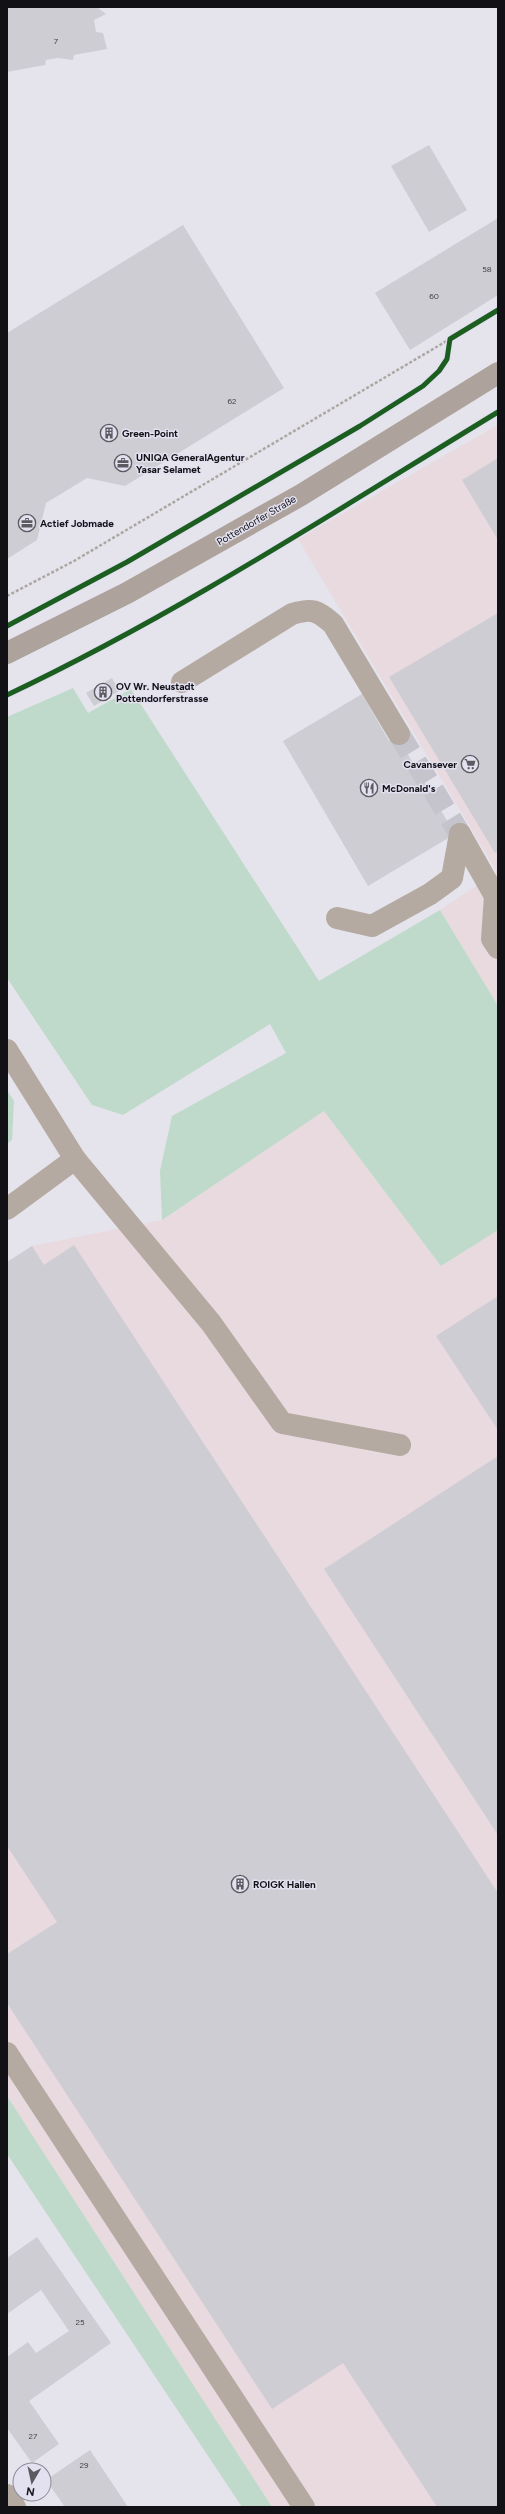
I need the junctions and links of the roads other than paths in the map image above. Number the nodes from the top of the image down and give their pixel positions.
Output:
1 (498, 373) edge
2 (7, 653) edge
3 (182, 682) dead end
4 (399, 734) tunnel mouth
5 (497, 895) edge
6 (337, 918) dead end
7 (498, 948) edge
8 (7, 1050) edge
9 (75, 1159) junction
10 (7, 1209) edge
11 (400, 1445) dead end
12 (7, 2053) edge
13 (7, 2495) edge
14 (15, 2507) edge
15 (304, 2507) edge

1 - 2 main road, Pottendorfer Straße
3 - 4 street
5 - 6 street
5 - 7 street
8 - 9 street
9 - 10 street
9 - 11 street
12 - 15 street
13 - 14 street

